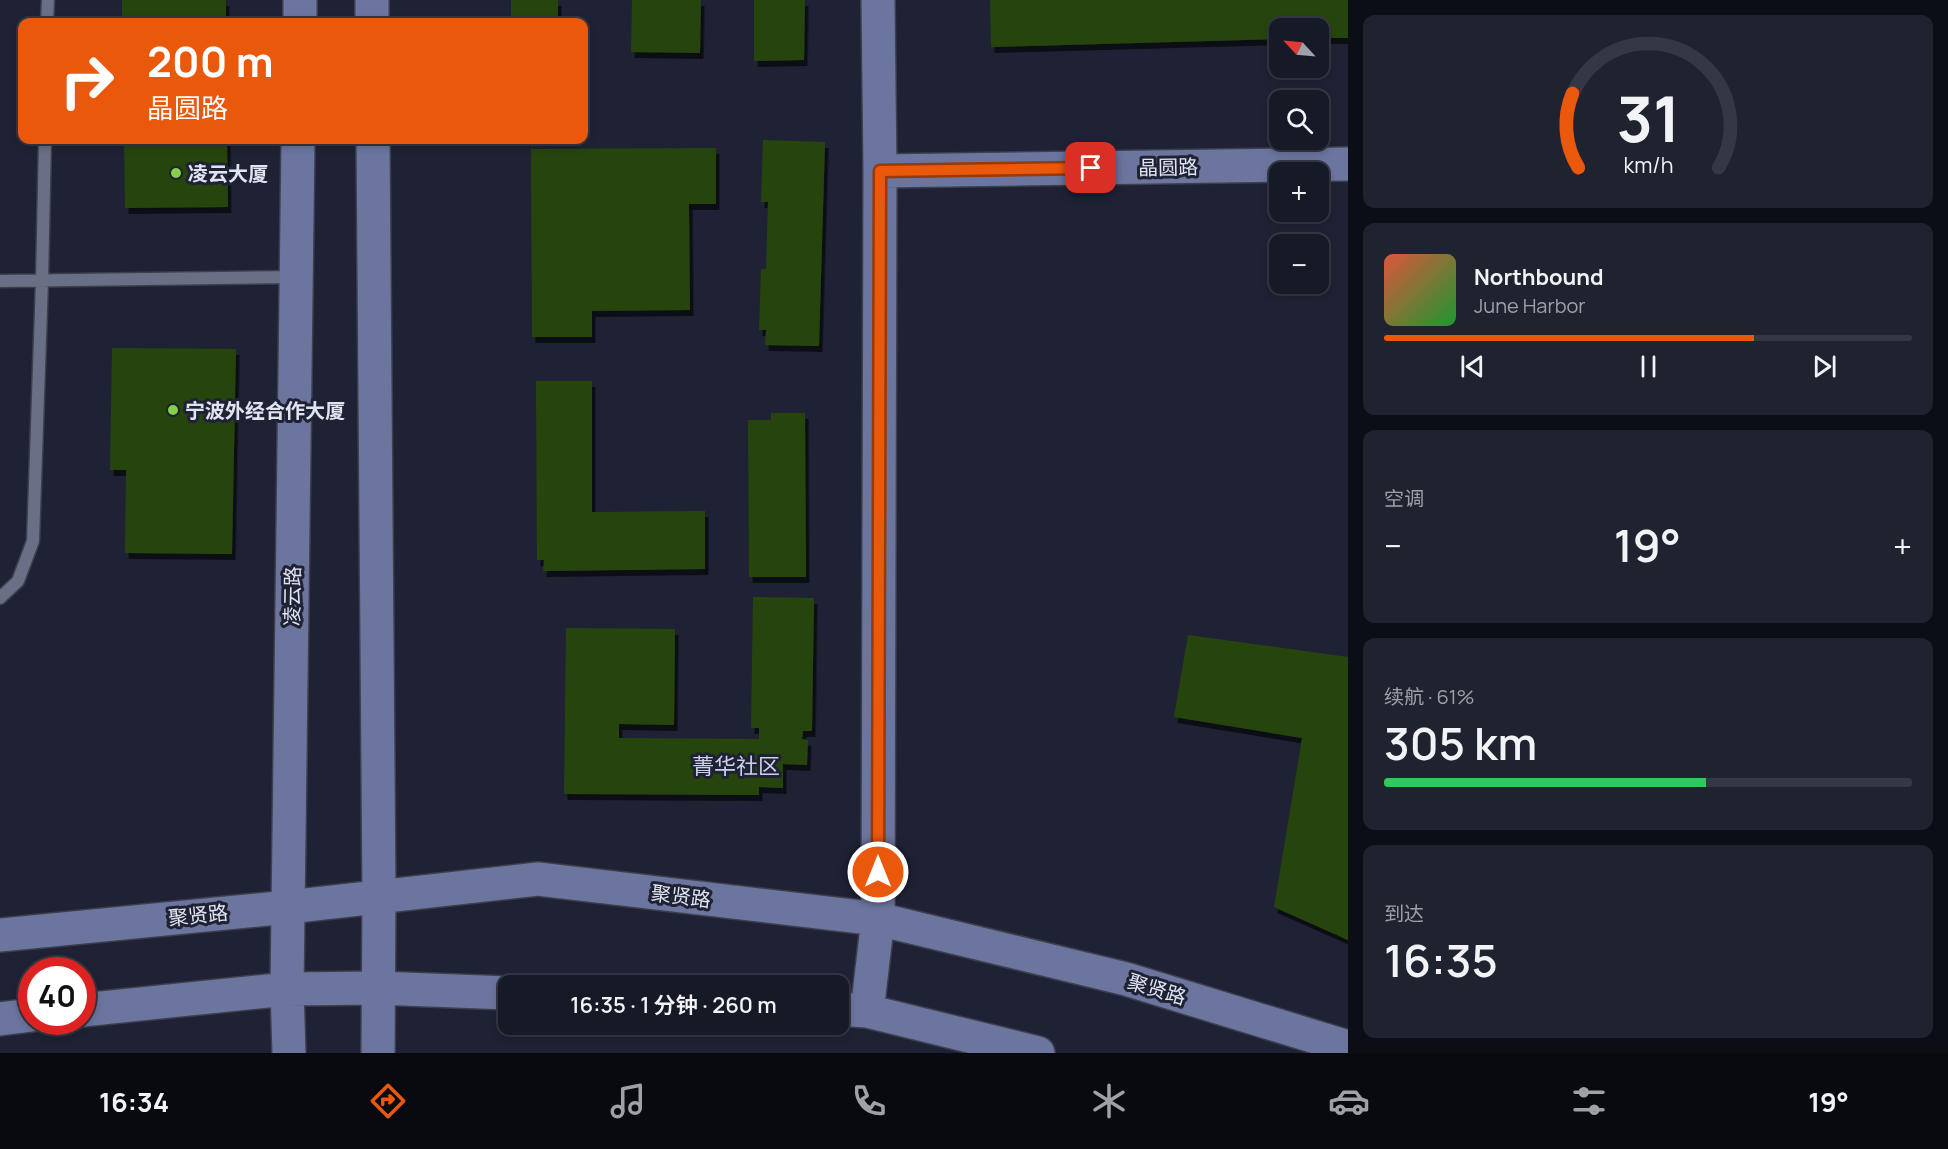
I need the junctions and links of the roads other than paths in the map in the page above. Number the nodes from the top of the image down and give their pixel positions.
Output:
1 (48, 0) edge
2 (300, 0) edge
3 (372, 0) edge
4 (878, 0) edge
5 (47, 18) edge
6 (300, 18) edge
7 (372, 18) edge
8 (45, 144) edge
9 (298, 144) edge
10 (373, 144) edge
11 (1348, 164) edge
12 (880, 171) junction
13 (296, 276) junction
14 (0, 281) edge
15 (42, 281) junction
16 (0, 598) edge
17 (379, 896) junction
18 (288, 907) junction
19 (878, 919) junction
20 (0, 935) edge
21 (378, 988) junction
22 (287, 989) junction
23 (498, 993) edge
24 (96, 1009) edge
25 (853, 1010) edge
26 (18, 1016) edge
27 (0, 1018) edge
28 (1348, 1047) edge
29 (289, 1053) edge
30 (378, 1053) edge
31 (1038, 1053) edge

1 - 5 lane
2 - 6 main road
3 - 7 main road
4 - 12 main road
8 - 15 lane
9 - 13 main road, 凌云路
10 - 17 main road
11 - 12 main road, 晶圆路
12 - 19 main road
13 - 15 lane
13 - 18 main road, 凌云路
14 - 15 lane
15 - 16 lane
17 - 18 main road, 聚贤路
17 - 19 main road, 聚贤路
17 - 21 main road
18 - 20 main road, 聚贤路
18 - 22 main road, 凌云路
19 - 25 main road
19 - 28 main road, 聚贤路
21 - 22 main road
21 - 23 main road
21 - 30 main road
22 - 24 main road
22 - 29 main road, 凌云路
25 - 31 main road
26 - 27 main road

